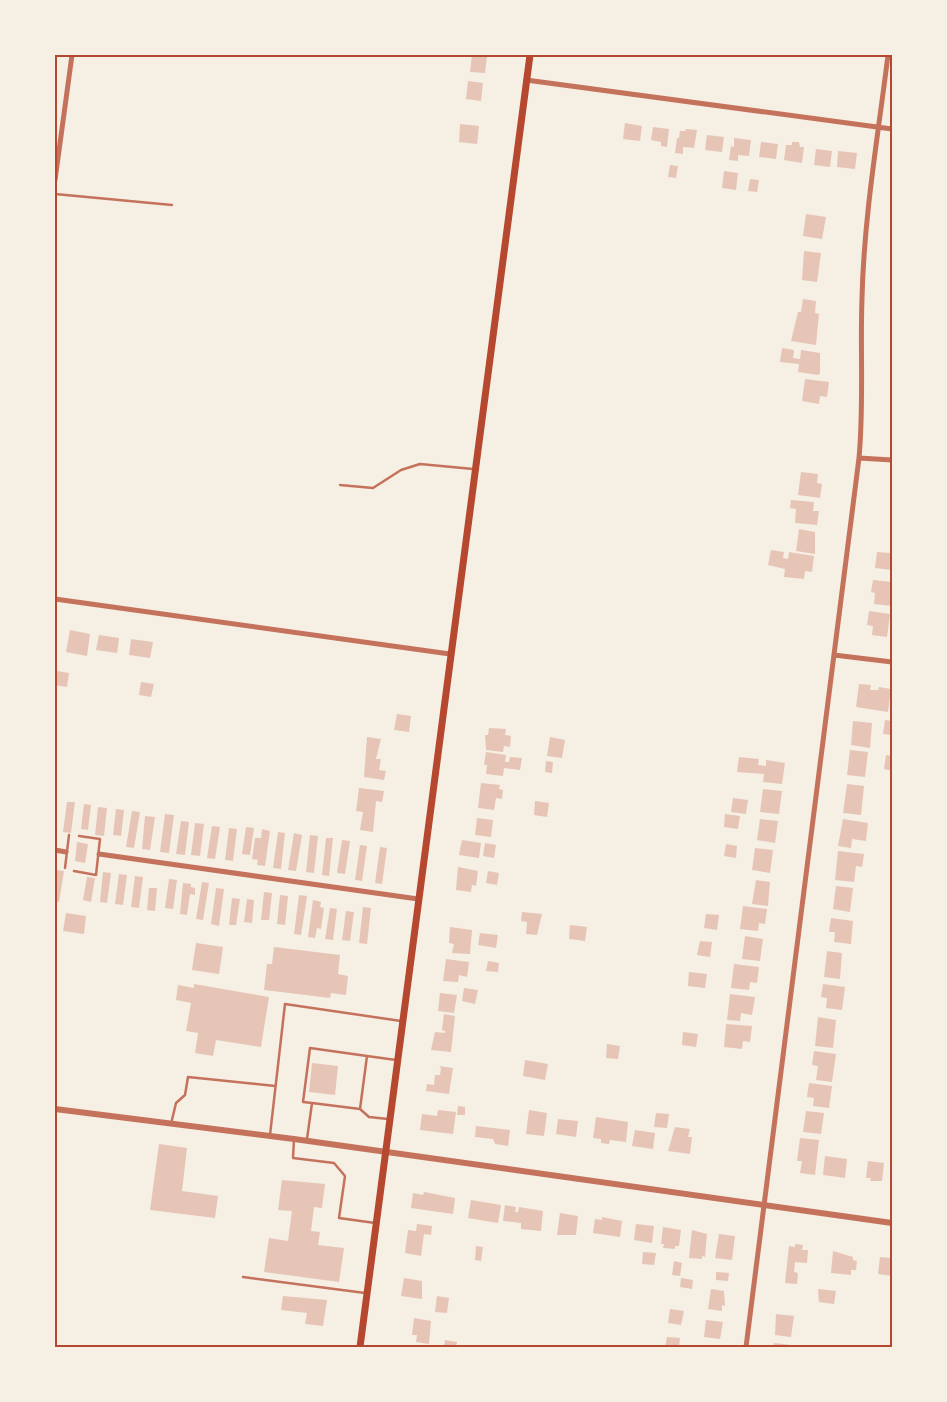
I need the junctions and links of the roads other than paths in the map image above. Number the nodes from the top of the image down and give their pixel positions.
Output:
1 (72, 55) edge
2 (530, 55) edge
3 (888, 55) edge
4 (526, 80) junction
5 (879, 127) junction
6 (892, 129) edge
7 (55, 180) edge
8 (55, 194) edge
9 (172, 205) dead end
10 (859, 458) junction
11 (892, 460) edge
12 (475, 469) junction
13 (340, 485) dead end
14 (55, 599) edge
15 (450, 654) junction
16 (834, 655) junction
17 (892, 662) edge
18 (69, 835) dead end
19 (79, 836) dead end
20 (55, 850) edge
21 (66, 852) junction
22 (99, 854) junction
23 (65, 868) dead end
24 (74, 871) dead end
25 (418, 899) junction
26 (403, 1021) junction
27 (367, 1056) junction
28 (398, 1060) junction
29 (275, 1086) junction
30 (312, 1103) junction
31 (55, 1109) edge
32 (360, 1110) junction
33 (389, 1119) junction
34 (171, 1124) junction
35 (270, 1136) junction
36 (294, 1139) junction
37 (307, 1141) junction
38 (385, 1152) junction
39 (764, 1206) junction
40 (375, 1223) junction
41 (892, 1223) edge
42 (243, 1277) dead end
43 (367, 1293) junction
44 (360, 1347) edge
45 (746, 1347) edge

1 - 7 street
2 - 4 main road
3 - 5 street
4 - 5 street
4 - 12 main road
5 - 6 street
5 - 10 street
8 - 9 lane
10 - 11 street
10 - 16 street
12 - 13 lane
12 - 15 main road
14 - 15 street
15 - 25 main road
16 - 17 street
16 - 39 street
18 - 21 lane
19 - 22 lane
20 - 21 street
21 - 23 lane
22 - 24 lane
22 - 25 street
25 - 26 main road
26 - 28 main road
26 - 29 lane
27 - 28 lane
27 - 30 lane
27 - 32 lane
28 - 33 main road
29 - 34 lane
29 - 35 lane
30 - 32 lane
30 - 37 lane
31 - 34 street
32 - 33 lane
33 - 38 main road
34 - 35 street
35 - 36 street
36 - 37 street
36 - 40 lane
37 - 38 street
38 - 39 street
38 - 40 main road
39 - 41 street
39 - 45 street
40 - 43 main road
42 - 43 lane
43 - 44 main road

